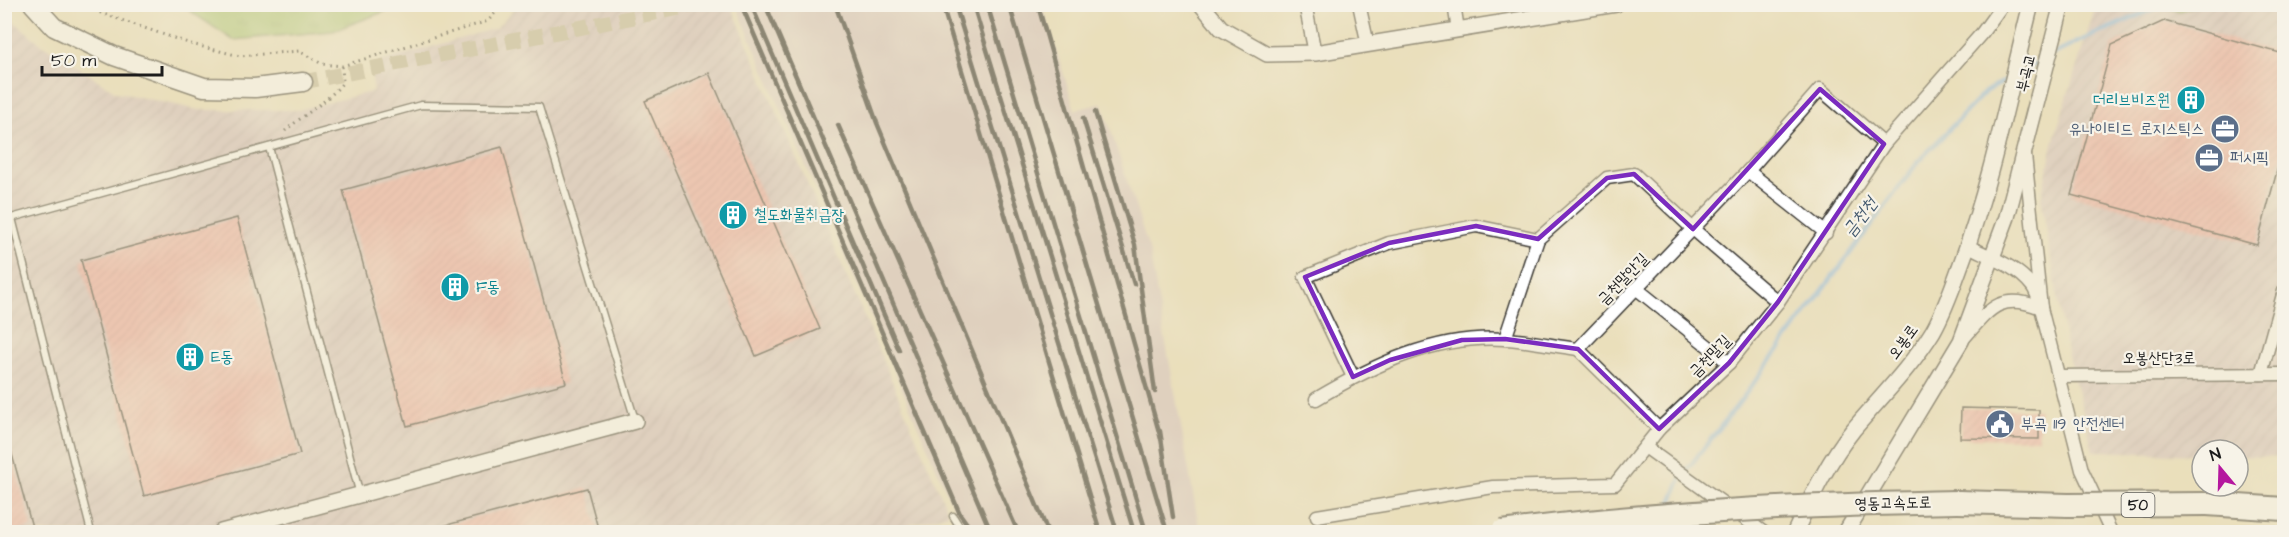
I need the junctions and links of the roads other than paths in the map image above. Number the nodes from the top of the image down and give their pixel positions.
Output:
1 (33, 4) edge
2 (1201, 4) edge
3 (1305, 4) edge
4 (1359, 4) edge
5 (1454, 4) edge
6 (1616, 4) edge
7 (2003, 4) edge
8 (2062, 4) edge
9 (2030, 6) edge
10 (1549, 10) edge
11 (1458, 30) junction
12 (1368, 45) junction
13 (1315, 53) junction
14 (303, 82) tunnel mouth
15 (1884, 144) junction
16 (269, 147) junction
17 (1995, 150) joint
18 (2025, 151) junction
19 (1748, 171) junction
20 (8, 219) edge
21 (1693, 229) junction
22 (1826, 233) junction
23 (1538, 239) junction
24 (1968, 246) junction
25 (1993, 258) junction
26 (1637, 289) junction
27 (2284, 291) edge
28 (1778, 302) junction
29 (2041, 308) junction
30 (1504, 339) junction
31 (1961, 341) junction
32 (1578, 349) junction
33 (1729, 363) junction
34 (2260, 374) junction
35 (2284, 374) edge
36 (2058, 376) junction
37 (1353, 377) junction
38 (1316, 399) dead end
39 (635, 421) joint
40 (1659, 429) junction
41 (1645, 447) junction
42 (360, 495) junction
43 (2284, 509) edge
44 (953, 516) dead end
45 (1317, 516) dead end
46 (91, 532) edge
47 (221, 532) edge
48 (963, 532) edge
49 (1502, 532) edge
50 (1763, 532) edge
51 (1795, 532) edge
52 (1846, 532) edge
53 (2111, 532) edge

1 - 14 main road
2 - 13 street
3 - 13 street
4 - 12 street
5 - 11 street
6 - 10 street
7 - 15 street, 금천말길
8 - 18 street, 부곡교
9 - 17 street, 부곡교
10 - 11 street
11 - 12 street
12 - 13 street
15 - 19 street, 금천말안길
15 - 22 street, 금천말길
16 - 20 lane
16 - 39 lane
16 - 42 lane
17 - 24 street, 오봉로
18 - 25 street
18 - 29 street
19 - 21 street, 금천말안길
19 - 22 street
20 - 46 lane
21 - 23 street
21 - 26 street, 금천말안길
21 - 28 street
22 - 28 street, 금천말길
23 - 30 street
23 - 37 street
24 - 25 street
24 - 51 street, 오봉로
25 - 29 street
25 - 31 street
26 - 32 street, 금천말안길
26 - 33 street
27 - 34 street
28 - 33 street, 금천말길
29 - 31 street
29 - 36 street
30 - 32 street
30 - 37 street
31 - 52 street
32 - 40 street
33 - 40 street, 금천말길
34 - 35 street, 오봉산단3로
34 - 36 street, 오봉산단3로
36 - 53 street
37 - 38 street
39 - 42 street
40 - 41 street, 금천말길
41 - 45 street, 금천말길
41 - 50 street
42 - 47 street
43 - 49 highway, 영동고속도로 / 50, bridge
44 - 48 lane

